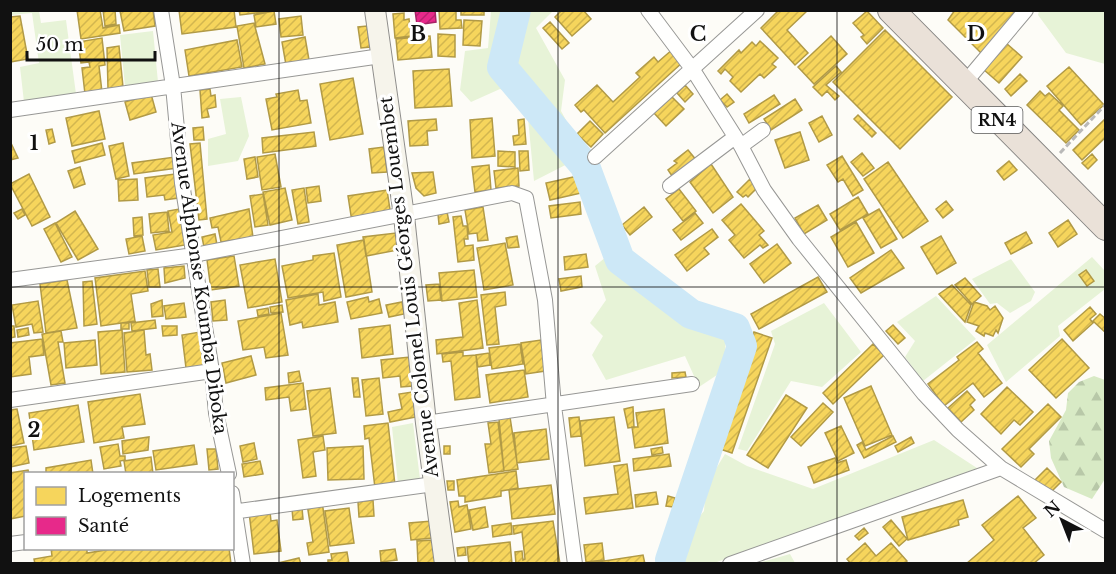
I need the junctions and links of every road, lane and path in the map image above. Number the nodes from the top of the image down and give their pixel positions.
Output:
1 (161, 10) edge
2 (375, 10) edge
3 (648, 10) edge
4 (757, 10) edge
5 (891, 10) edge
6 (1026, 10) edge
7 (381, 56) junction
8 (693, 70) junction
9 (963, 85) junction
10 (173, 86) junction
11 (1106, 104) edge
12 (10, 110) edge
13 (763, 130) dead end
14 (738, 142) junction
15 (595, 158) dead end
16 (1046, 168) junction
17 (670, 186) dead end
18 (404, 216) junction
19 (1106, 227) edge
20 (194, 255) junction
21 (10, 280) edge
22 (212, 371) junction
23 (692, 384) dead end
24 (10, 400) edge
25 (554, 406) junction
26 (426, 423) junction
27 (1001, 468) junction
28 (229, 472) edge
29 (434, 484) junction
30 (234, 512) edge
31 (1106, 531) edge
32 (243, 564) edge
33 (445, 564) edge
34 (575, 564) edge
35 (729, 564) edge

1 - 10 street, Avenue Alphonse Koumba Diboka
2 - 7 street, Avenue Colonel Louis Géorges Louembet
3 - 8 street
4 - 8 street
5 - 9 highway, RN4
6 - 9 street
7 - 10 street
7 - 18 street, Avenue Colonel Louis Géorges Louembet
8 - 14 street
8 - 15 street
9 - 16 highway, RN4
10 - 12 street
10 - 20 street, Avenue Alphonse Koumba Diboka
11 - 16 path
13 - 14 street
14 - 17 street
14 - 27 street
16 - 19 highway, RN4
18 - 20 street
18 - 25 street
18 - 26 street, Avenue Colonel Louis Géorges Louembet
20 - 21 street
20 - 22 street, Avenue Alphonse Koumba Diboka
22 - 24 street
22 - 28 street, Avenue Alphonse Koumba Diboka
23 - 25 street
25 - 26 street
25 - 34 street
26 - 29 street, Avenue Colonel Louis Géorges Louembet
27 - 31 street
27 - 35 street
29 - 30 street
29 - 33 street, Avenue Colonel Louis Géorges Louembet
30 - 32 street

